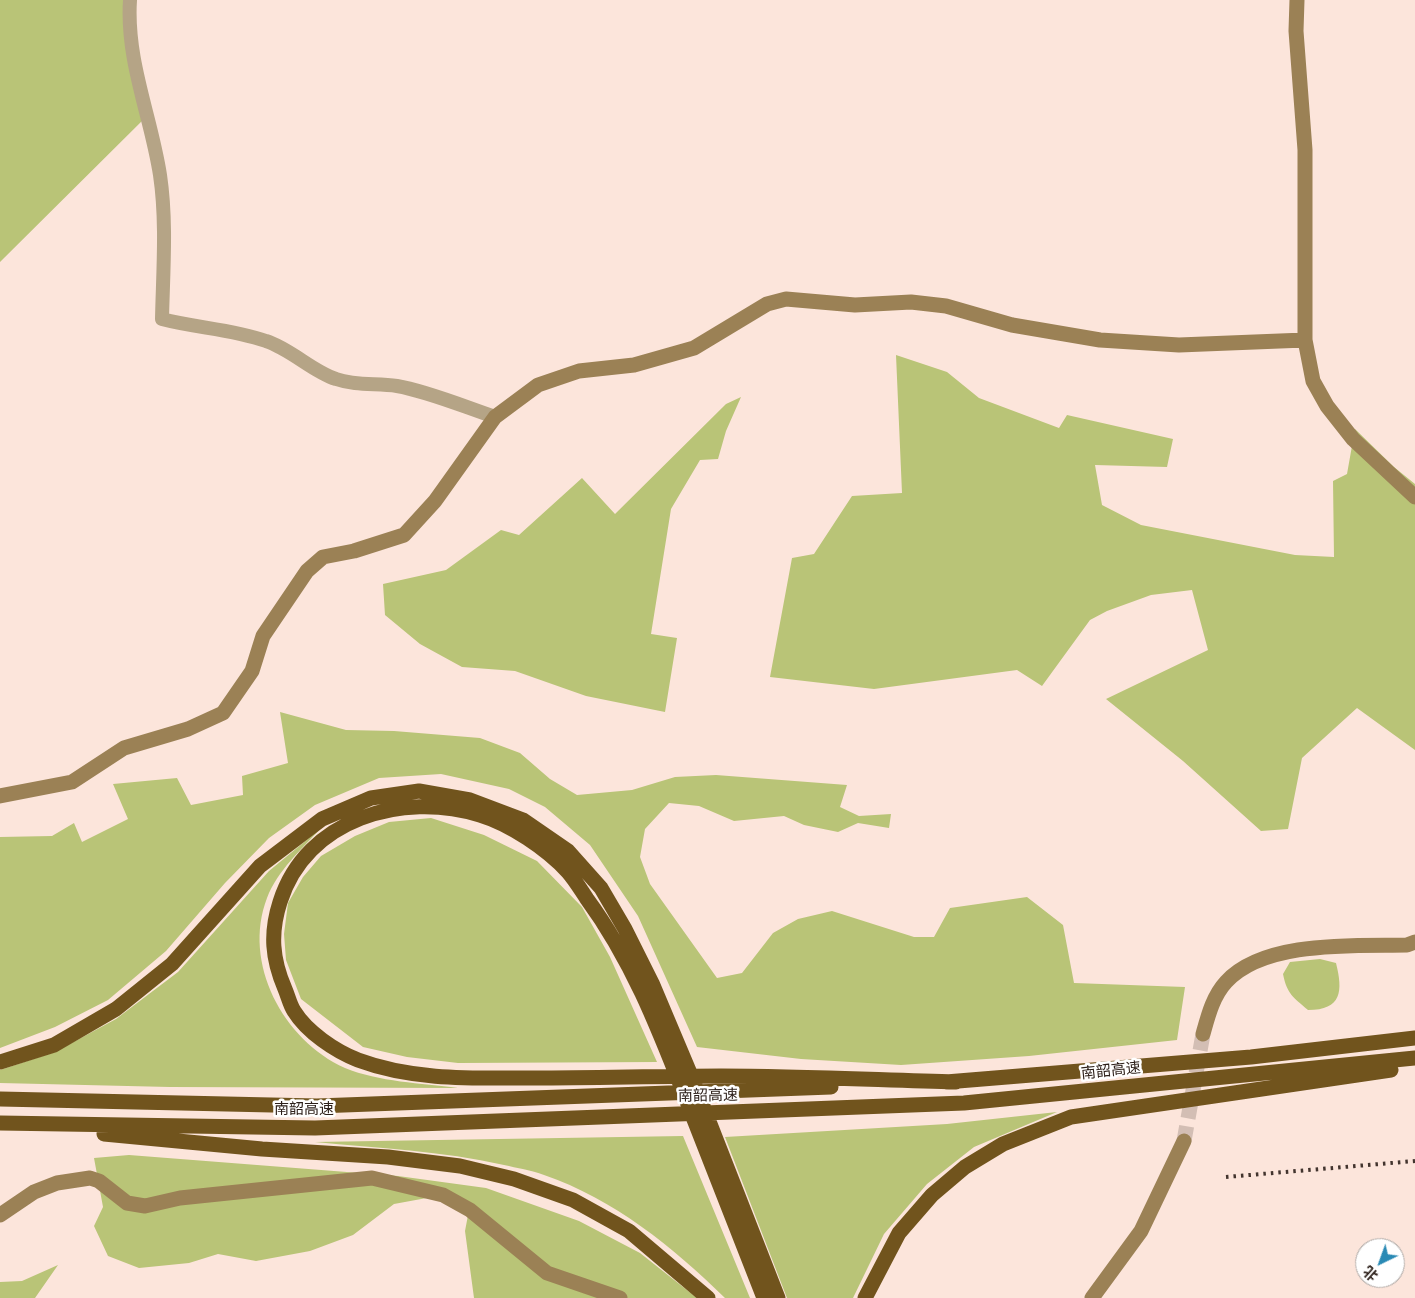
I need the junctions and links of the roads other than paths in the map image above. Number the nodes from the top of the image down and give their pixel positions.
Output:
1 (130, 0) edge
2 (1297, 0) edge
3 (1305, 340) junction
4 (495, 417) junction
5 (1415, 498) edge
6 (0, 796) edge
7 (1415, 942) edge
8 (1203, 1034) tunnel mouth
9 (1415, 1038) edge
10 (1415, 1058) edge
11 (0, 1062) edge
12 (1415, 1066) edge
13 (956, 1082) junction
14 (653, 1085) junction
15 (0, 1099) edge
16 (0, 1123) edge
17 (1184, 1141) tunnel mouth
18 (0, 1216) edge
19 (620, 1298) edge
20 (708, 1298) edge
21 (764, 1298) edge
22 (778, 1298) edge
23 (865, 1298) edge
24 (1092, 1298) edge

1 - 4 street
2 - 3 street
3 - 4 street
3 - 5 street
4 - 6 street
7 - 8 street
9 - 13 highway, 南韶高速
10 - 16 highway, 南韶高速
11 - 22 highway
12 - 23 highway
13 - 14 highway, 南韶高速
13 - 14 highway
14 - 15 highway, 南韶高速
14 - 21 highway
16 - 20 highway
17 - 24 street
18 - 19 street

